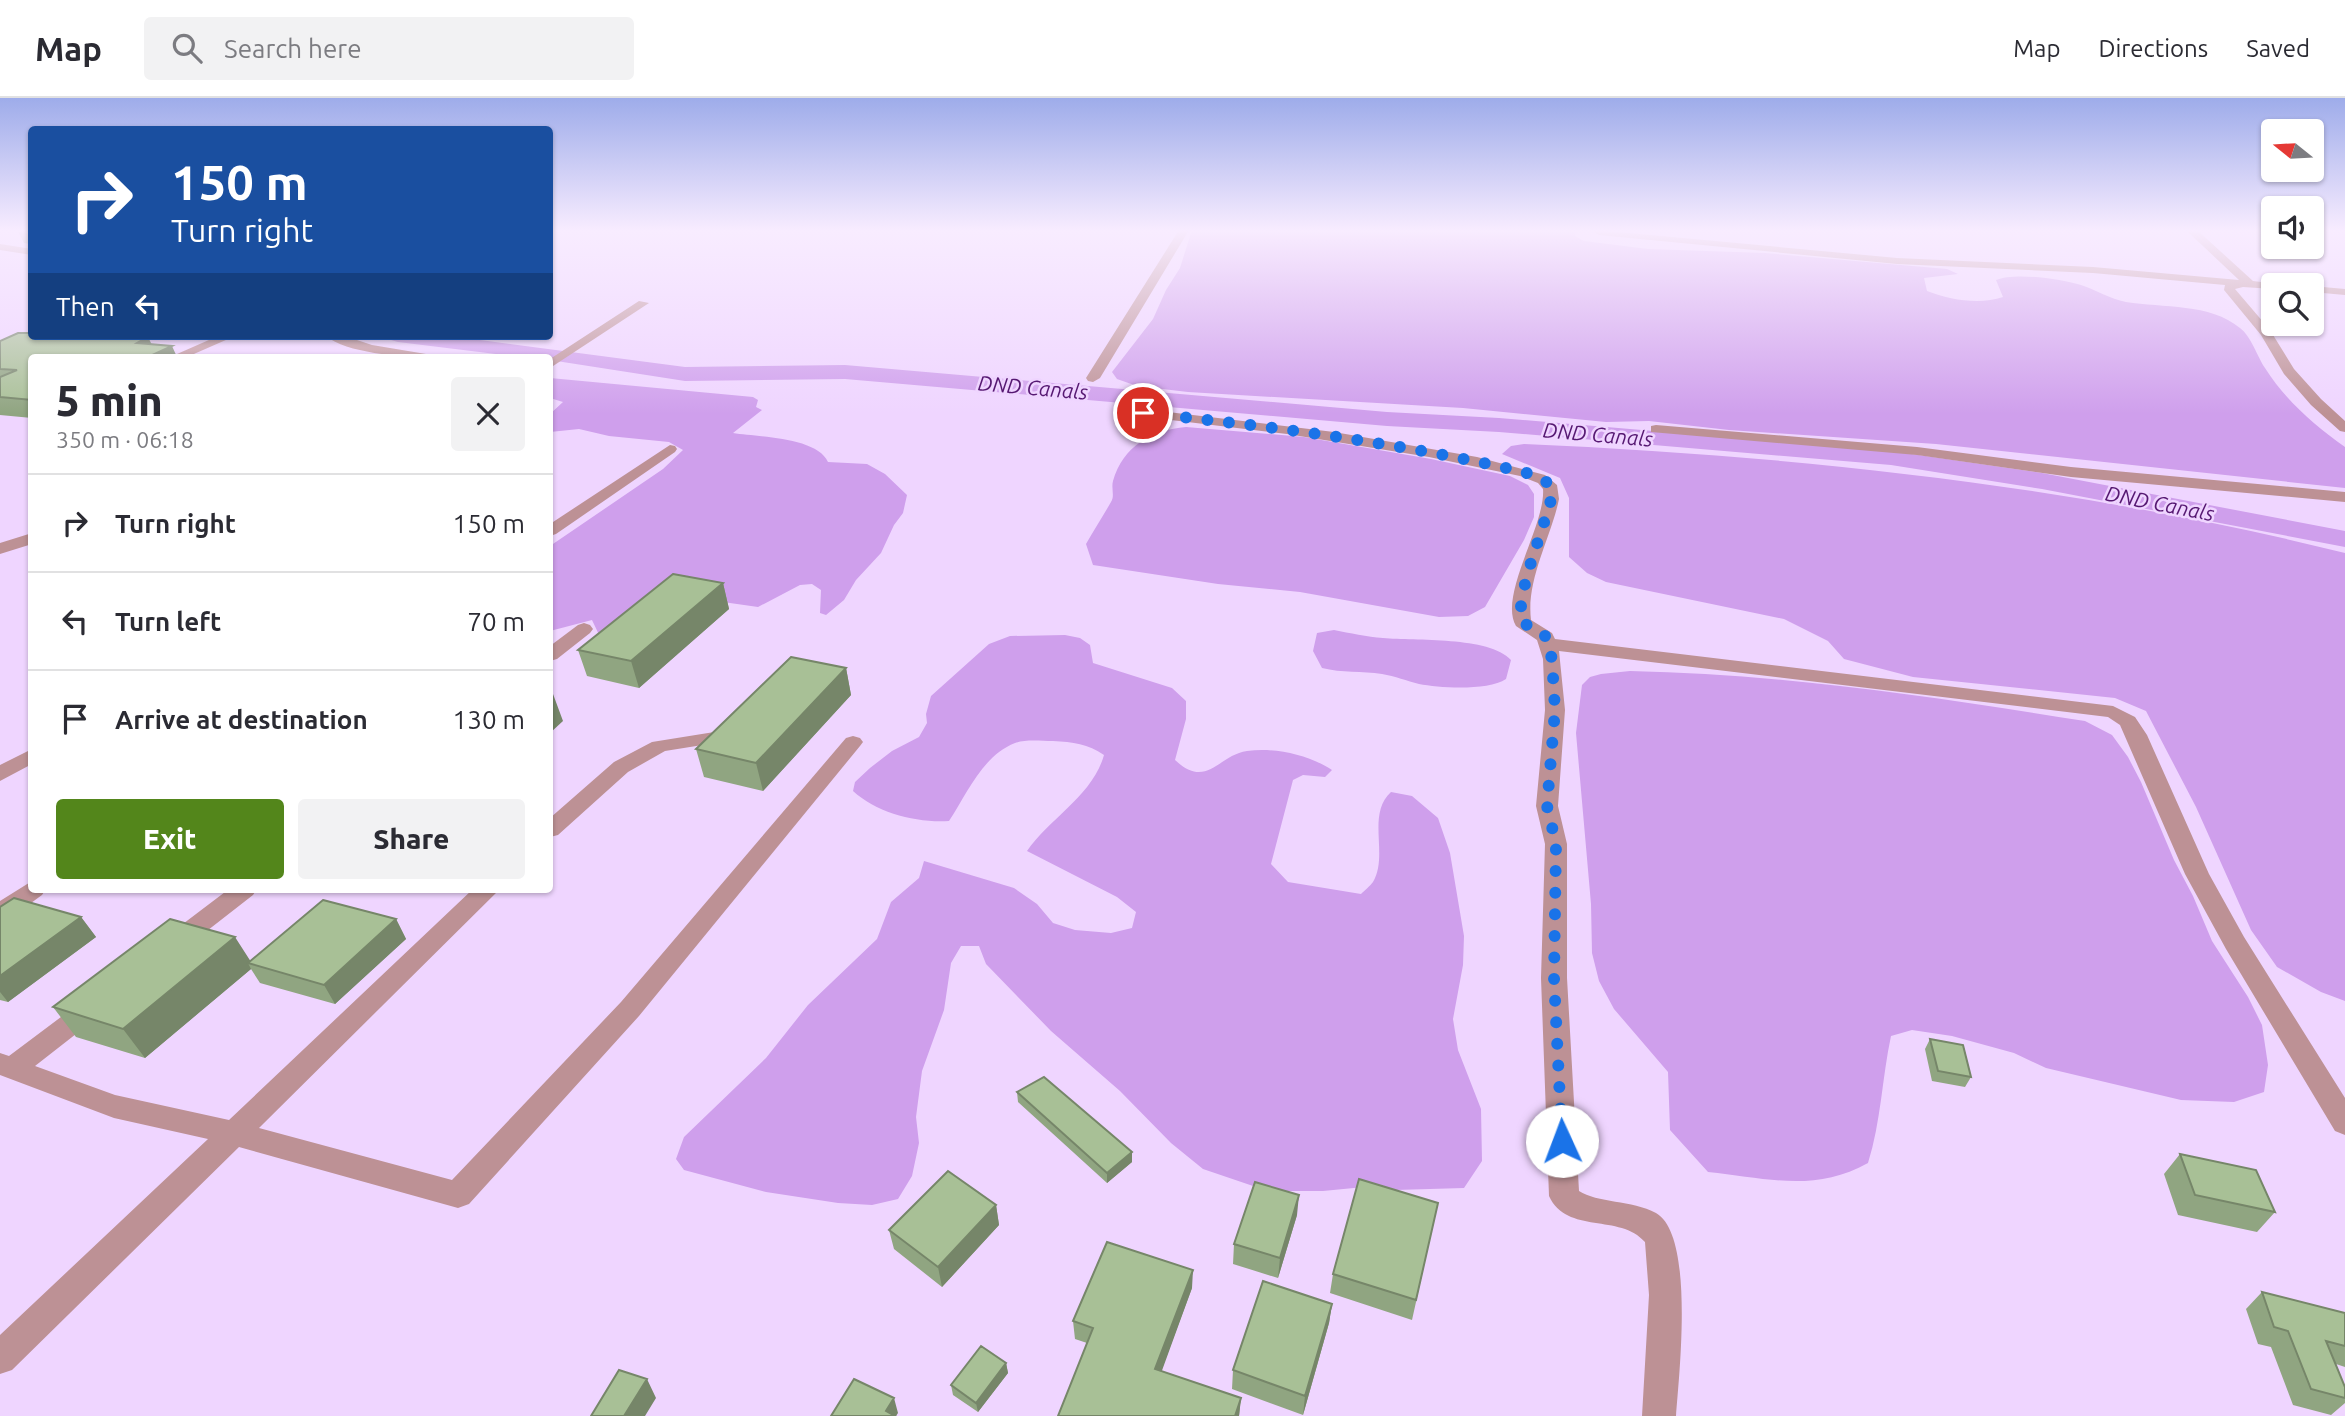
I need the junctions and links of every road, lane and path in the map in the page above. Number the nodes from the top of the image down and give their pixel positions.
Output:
1 (1146, 292) edge
2 (2231, 292) edge
3 (643, 303) dead end
4 (219, 340) edge
5 (345, 340) edge
6 (183, 354) dead end
7 (404, 354) edge
8 (553, 362) edge
9 (1093, 378) dead end
10 (1143, 413) dead end
11 (2345, 428) edge
12 (1656, 429) dead end
13 (670, 449) dead end
14 (2345, 497) edge
15 (553, 529) edge
16 (28, 539) edge
17 (0, 549) edge
18 (584, 629) dead end
19 (1550, 644) junction
20 (553, 653) edge
21 (733, 735) edge
22 (853, 742) dead end
23 (28, 757) edge
24 (0, 774) edge
25 (553, 827) edge
26 (28, 893) edge
27 (241, 893) edge
28 (484, 893) edge
29 (0, 913) edge
30 (157, 957) edge
31 (113, 991) edge
32 (7, 1066) edge
33 (2345, 1123) edge
34 (234, 1133) junction
35 (0, 1359) edge
36 (1659, 1416) edge

1 - 9 street
2 - 11 street
3 - 8 street
4 - 6 street
5 - 7 street
10 - 19 street
12 - 14 street
13 - 15 street
16 - 17 street
18 - 20 street
19 - 33 street
19 - 36 street
21 - 25 street
22 - 34 street
23 - 24 street
26 - 29 street
27 - 30 street
28 - 34 street
31 - 32 street
32 - 34 street
34 - 35 street

